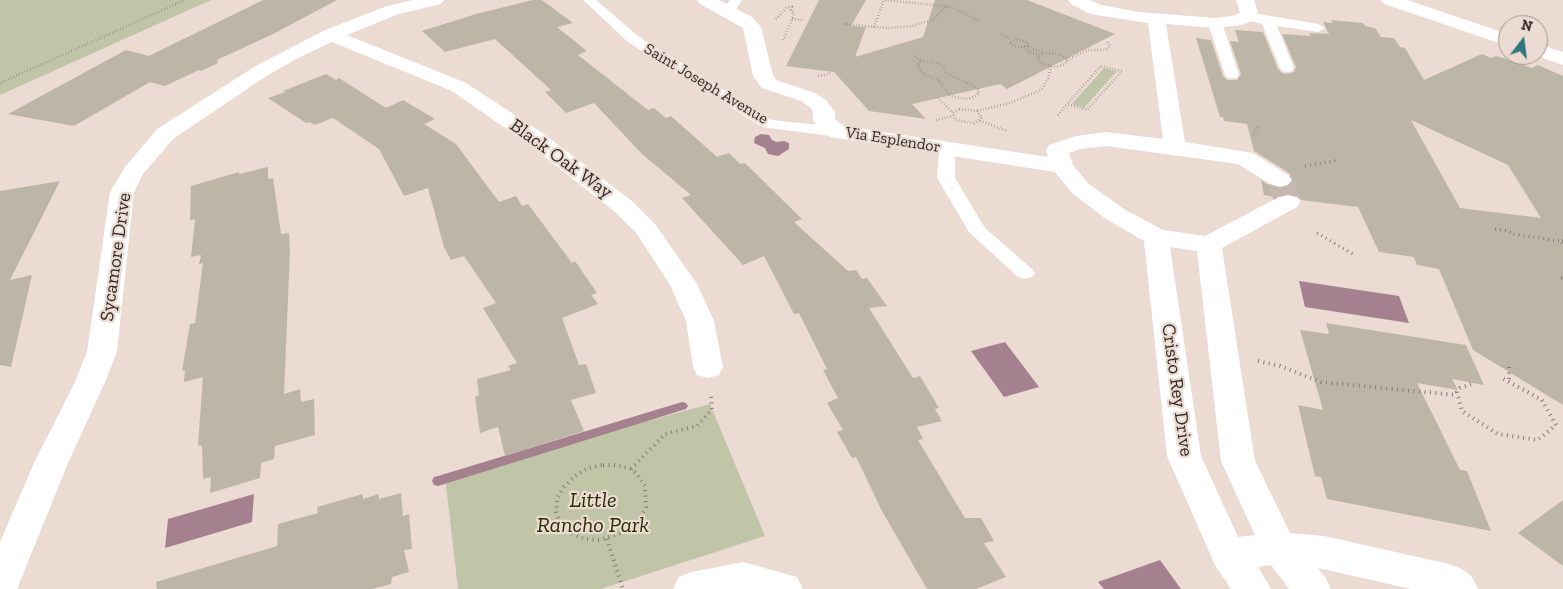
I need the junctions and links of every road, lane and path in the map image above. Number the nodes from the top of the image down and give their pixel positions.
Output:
1 (185, 0) edge
2 (435, 0) edge
3 (589, 0) edge
4 (706, 0) edge
5 (884, 0) edge
6 (1077, 0) edge
7 (1390, 0) edge
8 (732, 6) edge
9 (947, 6) junction
10 (1246, 8) edge
11 (1156, 18) junction
12 (792, 19) junction
13 (802, 20) dead end
14 (978, 21) dead end
15 (1268, 21) junction
16 (1215, 23) junction
17 (775, 24) dead end
18 (844, 24) dead end
19 (874, 27) junction
20 (1318, 28) dead end
21 (1001, 34) dead end
22 (330, 35) junction
23 (1498, 37) edge
24 (1012, 40) junction
25 (1107, 41) dead end
26 (782, 46) dead end
27 (1028, 46) junction
28 (1024, 47) junction
29 (1043, 53) junction
30 (1040, 54) junction
31 (1548, 54) edge
32 (915, 56) dead end
33 (1563, 59) edge
34 (1067, 60) junction
35 (921, 61) junction
36 (1052, 66) junction
37 (1287, 68) dead end
38 (1232, 75) dead end
39 (0, 84) edge
40 (938, 98) dead end
41 (1067, 104) junction
42 (977, 112) junction
43 (953, 113) junction
44 (1058, 115) dead end
45 (980, 120) junction
46 (1003, 128) dead end
47 (838, 132) junction
48 (1175, 147) junction
49 (947, 149) junction
50 (1339, 160) dead end
51 (1062, 166) junction
52 (1305, 166) dead end
53 (1495, 229) dead end
54 (1317, 232) dead end
55 (1156, 237) junction
56 (1562, 241) edge
57 (1209, 245) junction
58 (1563, 245) edge
59 (1353, 254) dead end
60 (1025, 273) dead end
61 (1250, 359) dead end
62 (708, 367) joint
63 (1509, 368) dead end
64 (1502, 378) dead end
65 (1509, 382) junction
66 (1470, 384) dead end
67 (1456, 395) junction
68 (631, 469) junction
69 (607, 539) junction
70 (1279, 548) junction
71 (1228, 554) junction
72 (0, 585) edge
73 (623, 589) edge
74 (692, 589) edge
75 (784, 589) edge
76 (1252, 589) edge
77 (1312, 589) edge
78 (1459, 589) edge

1 - 39 path
2 - 22 street, Sycamore Drive
3 - 47 lane, Saint Joseph Avenue
4 - 8 street, Via Esplendor
5 - 9 path
5 - 19 path
6 - 11 street
7 - 23 street
8 - 47 street, Via Esplendor
9 - 14 path
9 - 19 path
10 - 15 lane
10 - 16 street
11 - 16 street
11 - 48 street
12 - 13 path
12 - 17 path
12 - 26 path
15 - 20 lane
15 - 37 lane
16 - 38 lane
18 - 19 path
21 - 24 path
22 - 62 street, Black Oak Way
22 - 72 street, Sycamore Drive
24 - 27 path
24 - 28 path
25 - 34 path
27 - 28 path
27 - 29 path
28 - 30 path
29 - 30 path
29 - 34 path
30 - 36 path
31 - 33 street
32 - 35 path
34 - 36 path
35 - 35 path
36 - 42 path
40 - 43 path
41 - 41 path
41 - 44 path
42 - 43 path
42 - 45 path
43 - 45 path
45 - 46 path
47 - 49 street, Via Esplendor
48 - 51 street
48 - 57 street
49 - 51 street, Via Esplendor
49 - 60 lane
50 - 52 path
51 - 55 street
53 - 56 path
54 - 59 path
55 - 57 street
55 - 71 street, Cristo Rey Drive
56 - 58 path
57 - 70 street
61 - 67 path
62 - 68 path
63 - 65 path
64 - 65 path
65 - 67 path
66 - 67 path
68 - 69 path
68 - 69 path
69 - 73 path
70 - 71 street
70 - 77 street
70 - 78 street
71 - 76 street, Cristo Rey Drive
74 - 75 street

